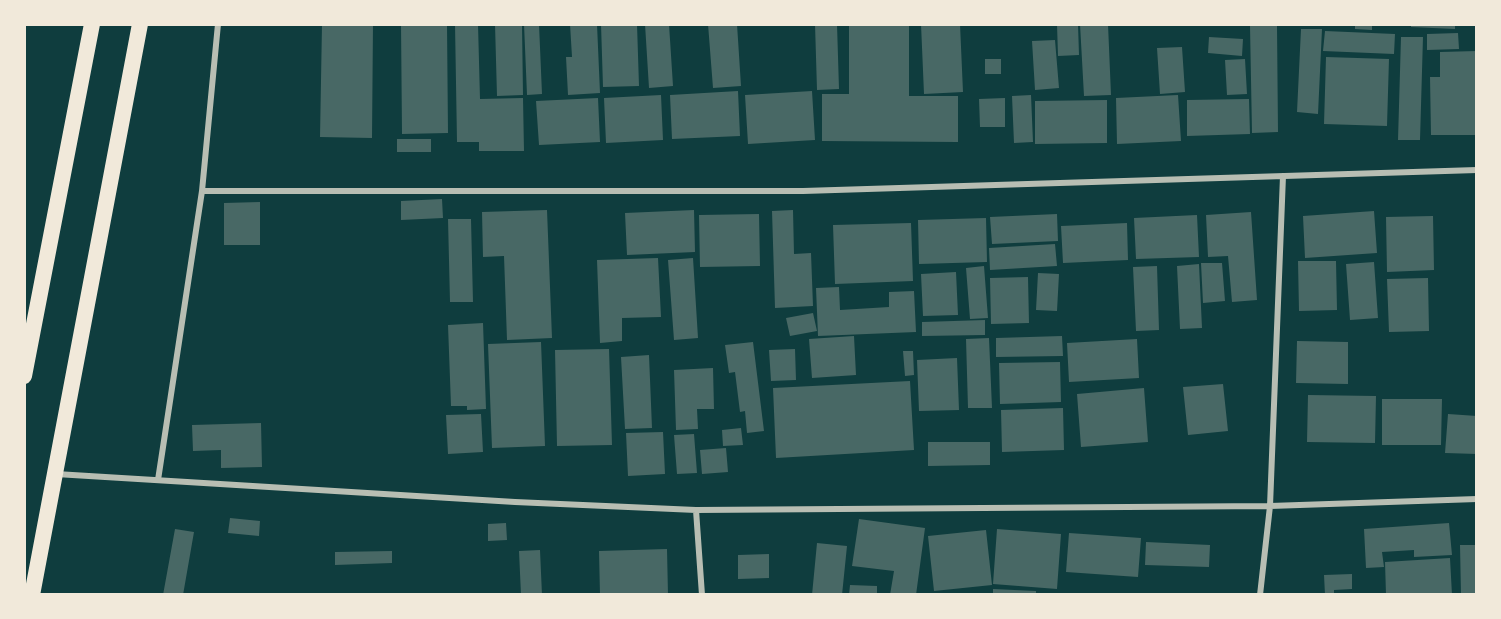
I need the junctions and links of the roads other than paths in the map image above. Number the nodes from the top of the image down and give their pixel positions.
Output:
1 (93, 24) edge
2 (140, 24) edge
3 (218, 24) edge
4 (1477, 170) edge
5 (1283, 176) junction
6 (202, 191) junction
7 (24, 376) edge
8 (55, 474) junction
9 (158, 480) junction
10 (1477, 499) edge
11 (1270, 506) junction
12 (696, 510) junction
13 (32, 595) edge
14 (702, 595) edge
15 (1260, 595) edge

1 - 7 highway
2 - 8 highway
3 - 6 street
4 - 5 street
5 - 6 street
5 - 11 street
6 - 9 street
8 - 9 street
8 - 13 highway
9 - 12 street
10 - 11 street
11 - 12 street
11 - 15 street
12 - 14 street

